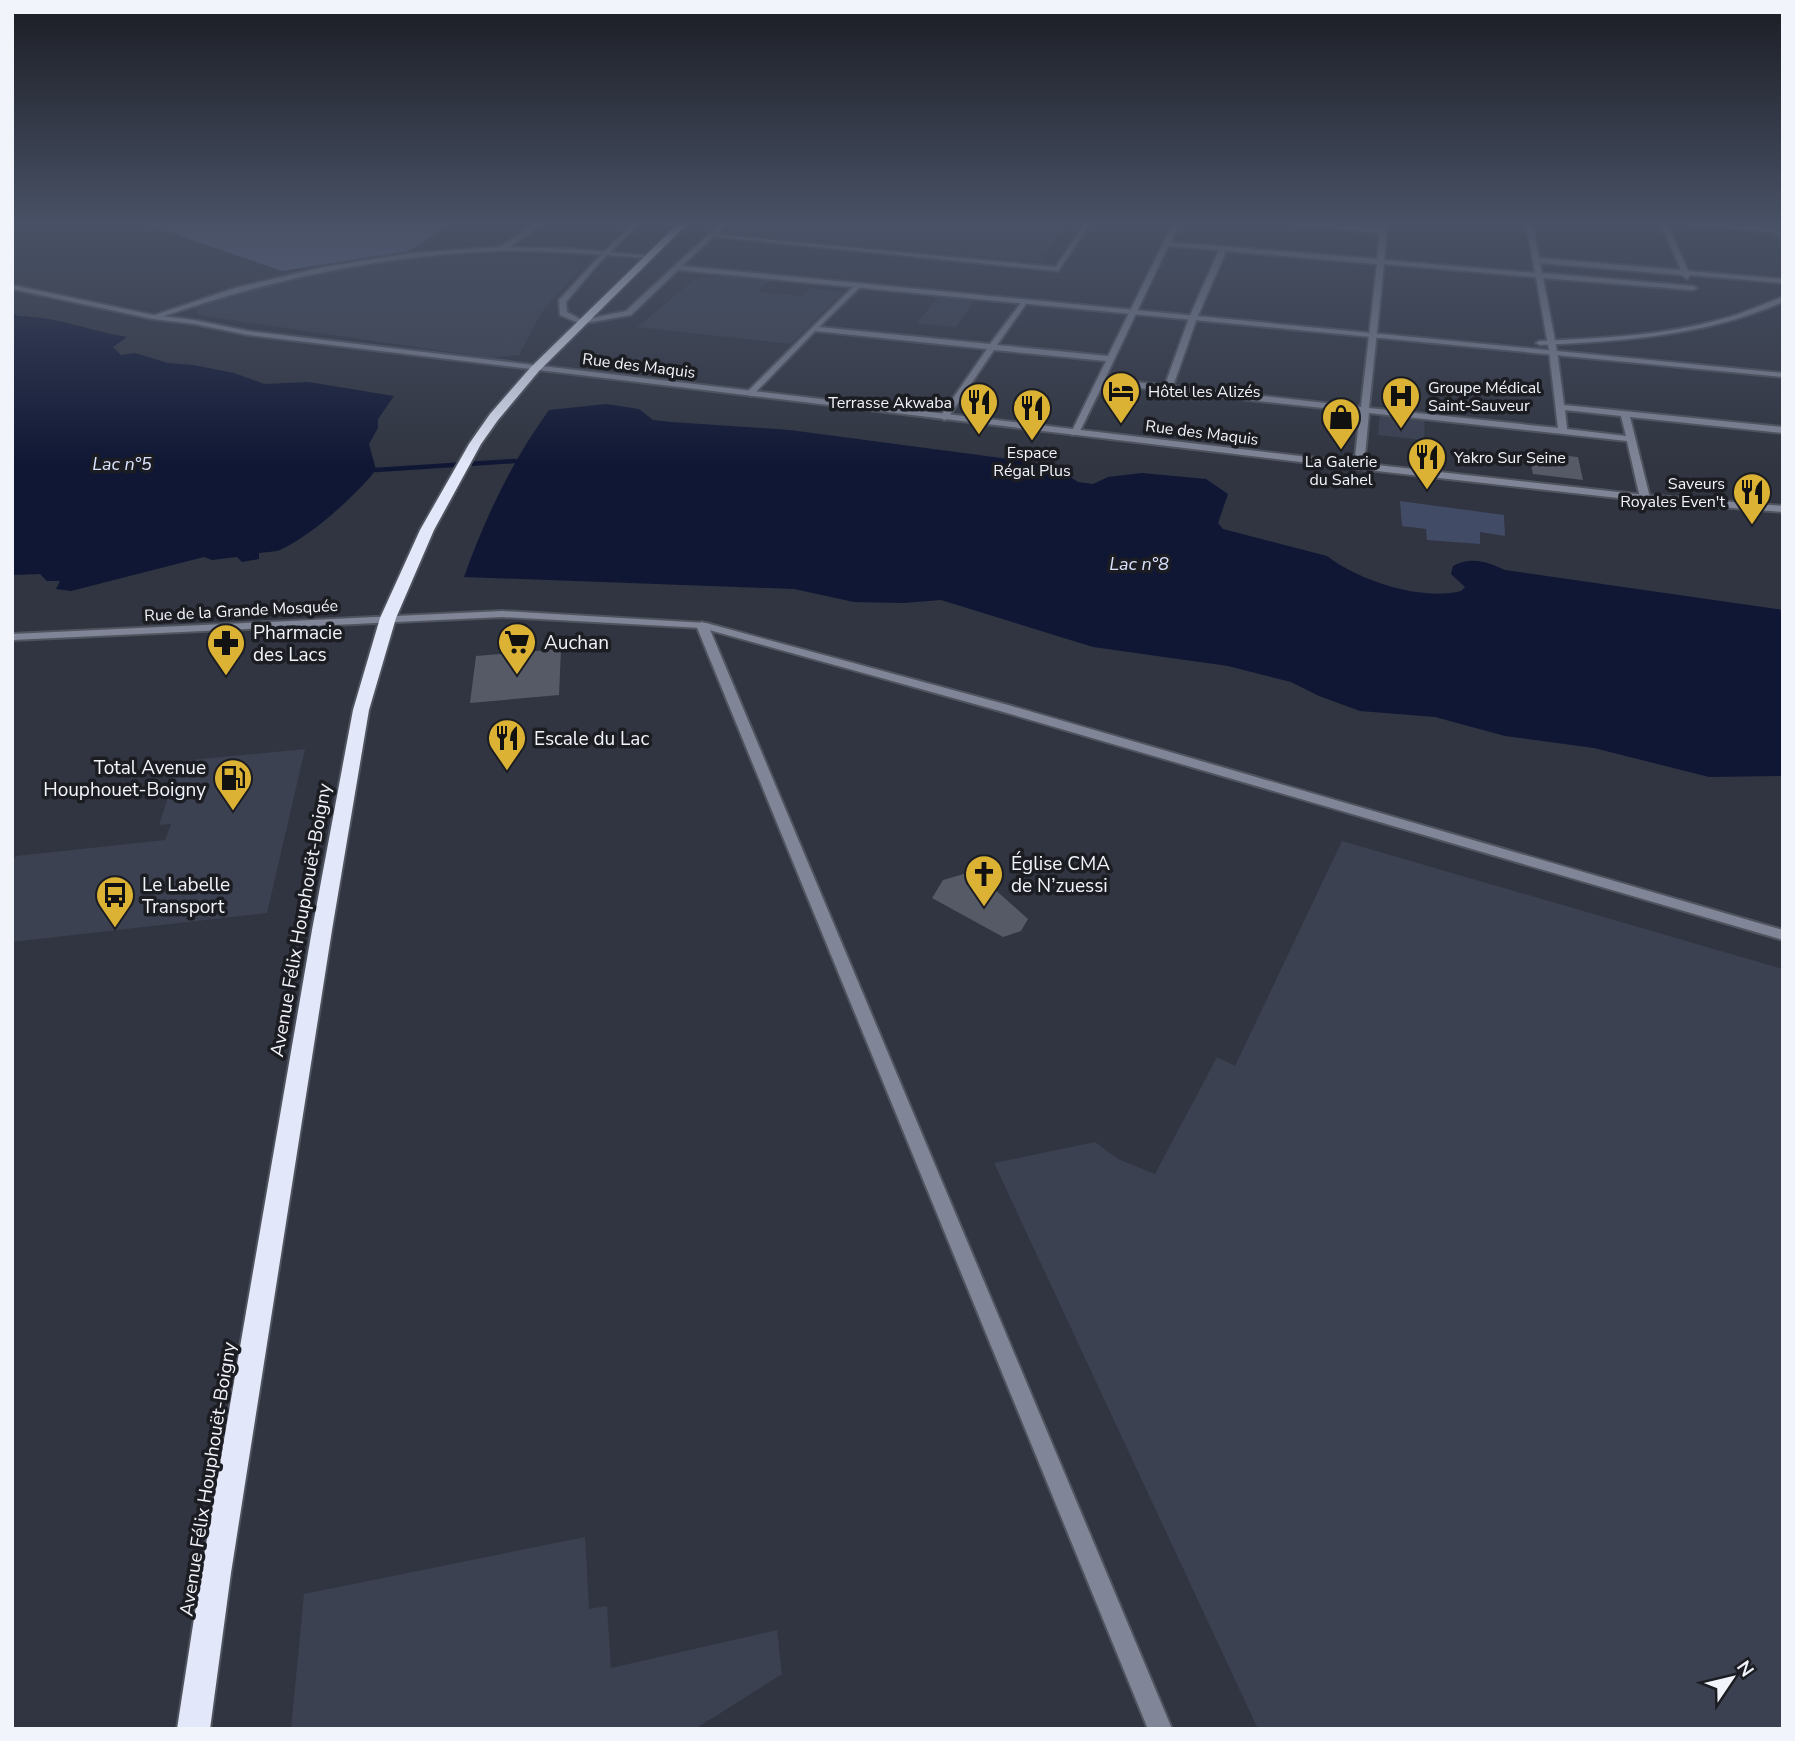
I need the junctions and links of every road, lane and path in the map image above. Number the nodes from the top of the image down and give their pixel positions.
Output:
1 (84, 302) edge
2 (194, 302) edge
3 (562, 302) edge
4 (601, 302) edge
5 (639, 302) edge
6 (840, 302) edge
7 (1023, 302) edge
8 (1036, 302) edge
9 (1138, 302) edge
10 (1200, 302) edge
11 (1377, 302) edge
12 (1543, 302) edge
13 (1777, 302) edge
14 (1133, 312) junction
15 (153, 317) junction
16 (1193, 318) junction
17 (581, 322) junction
18 (814, 329) junction
19 (1375, 334) junction
20 (993, 347) junction
21 (1551, 347) junction
22 (1111, 359) junction
23 (535, 369) junction
24 (1783, 375) edge
25 (1102, 381) junction
26 (1168, 388) junction
27 (749, 394) junction
28 (1562, 407) junction
29 (1364, 409) junction
30 (1625, 414) junction
31 (944, 417) junction
32 (1783, 430) edge
33 (1563, 431) junction
34 (1075, 433) junction
35 (1631, 439) junction
36 (1359, 466) junction
37 (1645, 498) junction
38 (1783, 509) edge
39 (388, 618) junction
40 (702, 625) junction
41 (12, 637) edge
42 (1783, 935) edge
43 (193, 1729) edge
44 (1160, 1729) edge

1 - 15 street, Rue des Maquis
2 - 15 street
3 - 17 street
4 - 17 highway, Avenue Félix Houphouët-Boigny
5 - 17 street
6 - 18 street
7 - 20 street
8 - 14 street
9 - 14 street
10 - 16 street
11 - 19 street
12 - 21 street
13 - 21 street
14 - 16 street
14 - 22 street
15 - 23 street, Rue des Maquis
16 - 19 street
16 - 26 street
17 - 23 highway, Avenue Félix Houphouët-Boigny
18 - 20 street
18 - 27 street
19 - 21 street
19 - 29 street
20 - 22 street
20 - 31 street
21 - 24 street
21 - 28 street
22 - 25 street
23 - 27 street, Rue des Maquis
23 - 39 highway, Avenue Félix Houphouët-Boigny
25 - 26 street
25 - 34 street
26 - 29 street
27 - 31 street, Rue des Maquis
28 - 30 street
28 - 33 street
29 - 33 street
29 - 36 street
30 - 32 street
30 - 35 street
31 - 34 street, Rue des Maquis
33 - 35 street
34 - 36 street, Rue des Maquis
35 - 37 street
36 - 37 street, Rue des Maquis
37 - 38 street, Rue des Maquis
39 - 40 street, Rue de la Grande Mosquée
39 - 41 street, Rue de la Grande Mosquée
39 - 43 highway, Avenue Félix Houphouët-Boigny
40 - 42 street, Rue de la Grande Mosquée
40 - 44 street

